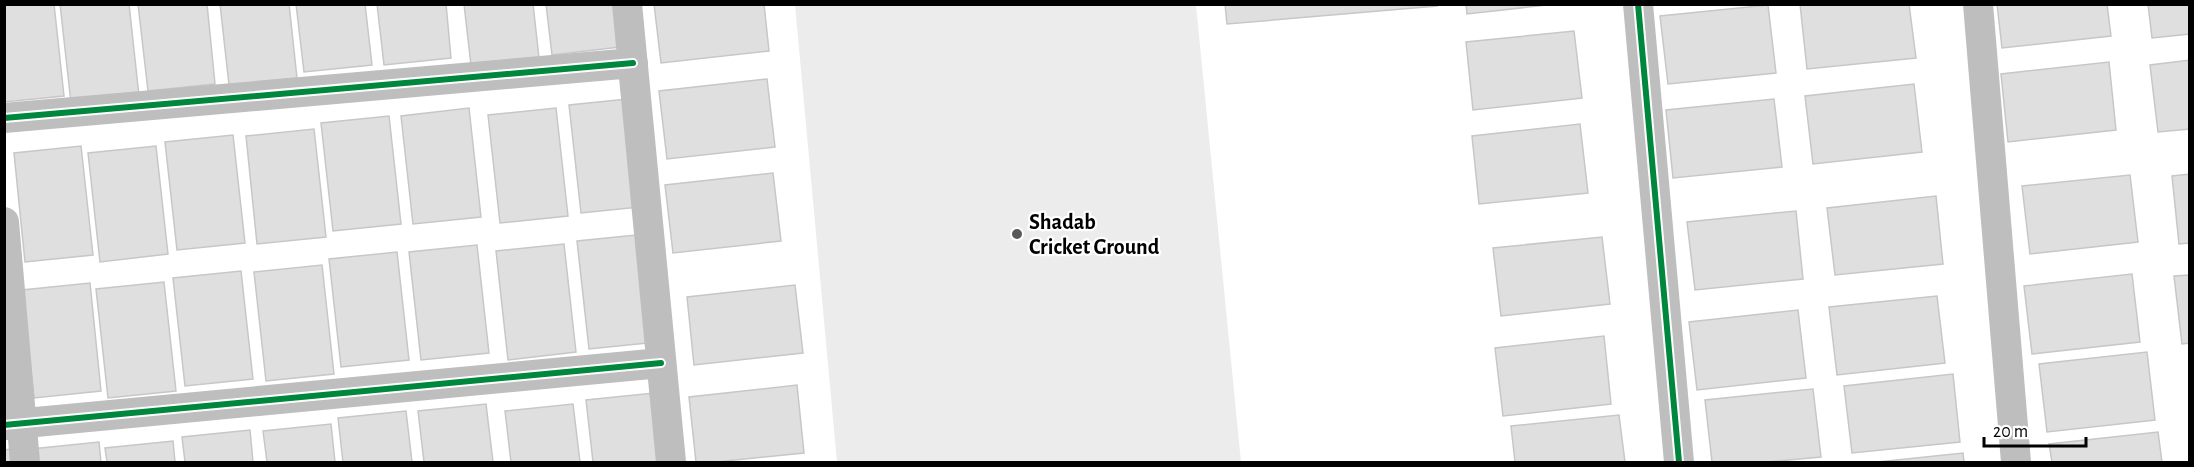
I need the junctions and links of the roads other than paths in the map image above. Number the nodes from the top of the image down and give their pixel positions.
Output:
1 (627, 4) edge
2 (1638, 4) edge
3 (1978, 4) edge
4 (633, 63) junction
5 (4, 118) edge
6 (4, 222) edge
7 (661, 363) junction
8 (13, 424) edge
9 (25, 462) edge
10 (671, 462) edge
11 (1679, 462) edge
12 (2016, 462) edge

1 - 4 street
2 - 11 street
3 - 12 street
4 - 5 street
4 - 7 street
6 - 8 street
7 - 8 street
7 - 10 street
8 - 9 street

